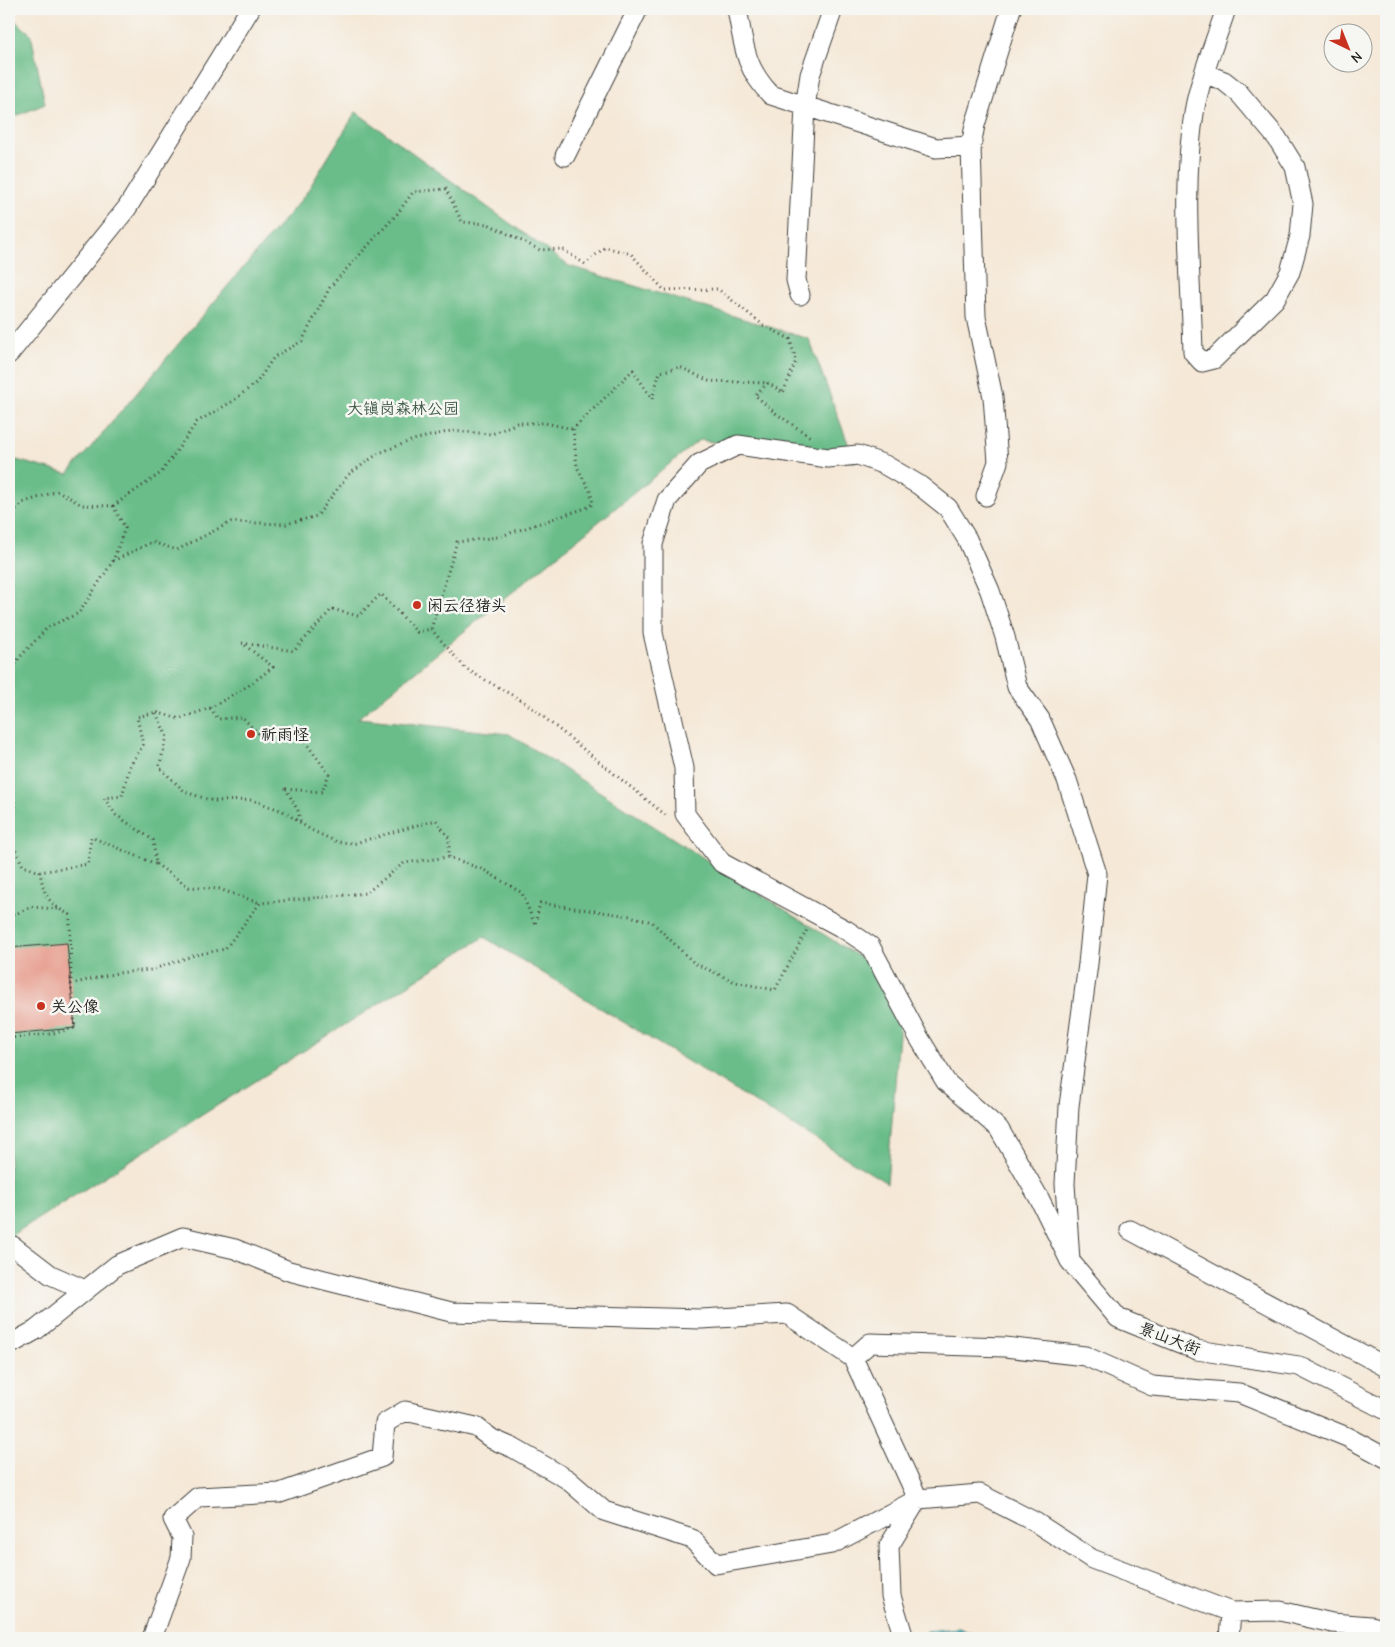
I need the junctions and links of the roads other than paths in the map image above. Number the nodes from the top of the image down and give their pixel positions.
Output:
1 (250, 9) edge
2 (638, 9) edge
3 (737, 9) edge
4 (833, 9) edge
5 (1011, 9) edge
6 (1226, 9) edge
7 (1206, 74) junction
8 (805, 107) junction
9 (972, 146) junction
10 (565, 156) dead end
11 (800, 295) dead end
12 (9, 354) edge
13 (986, 496) dead end
14 (1130, 1230) dead end
15 (9, 1246) edge
16 (1070, 1261) junction
17 (85, 1290) junction
18 (9, 1345) edge
19 (853, 1358) junction
20 (1386, 1367) edge
21 (1386, 1410) edge
22 (1386, 1458) edge
23 (918, 1499) junction
24 (1231, 1612) junction
25 (1386, 1630) edge
26 (152, 1638) edge
27 (904, 1638) edge
28 (1229, 1638) edge

1 - 12 street
2 - 10 street
3 - 8 street
4 - 8 street
5 - 9 street
6 - 7 street
7 - 7 street
8 - 9 street
8 - 11 street
9 - 13 street
14 - 20 street
15 - 17 street
16 - 16 street, 景山大街
16 - 21 street, 景山大街
17 - 18 street
17 - 19 street
19 - 22 street
19 - 23 street
23 - 24 street
23 - 26 street
23 - 27 street
24 - 25 street
24 - 28 street

